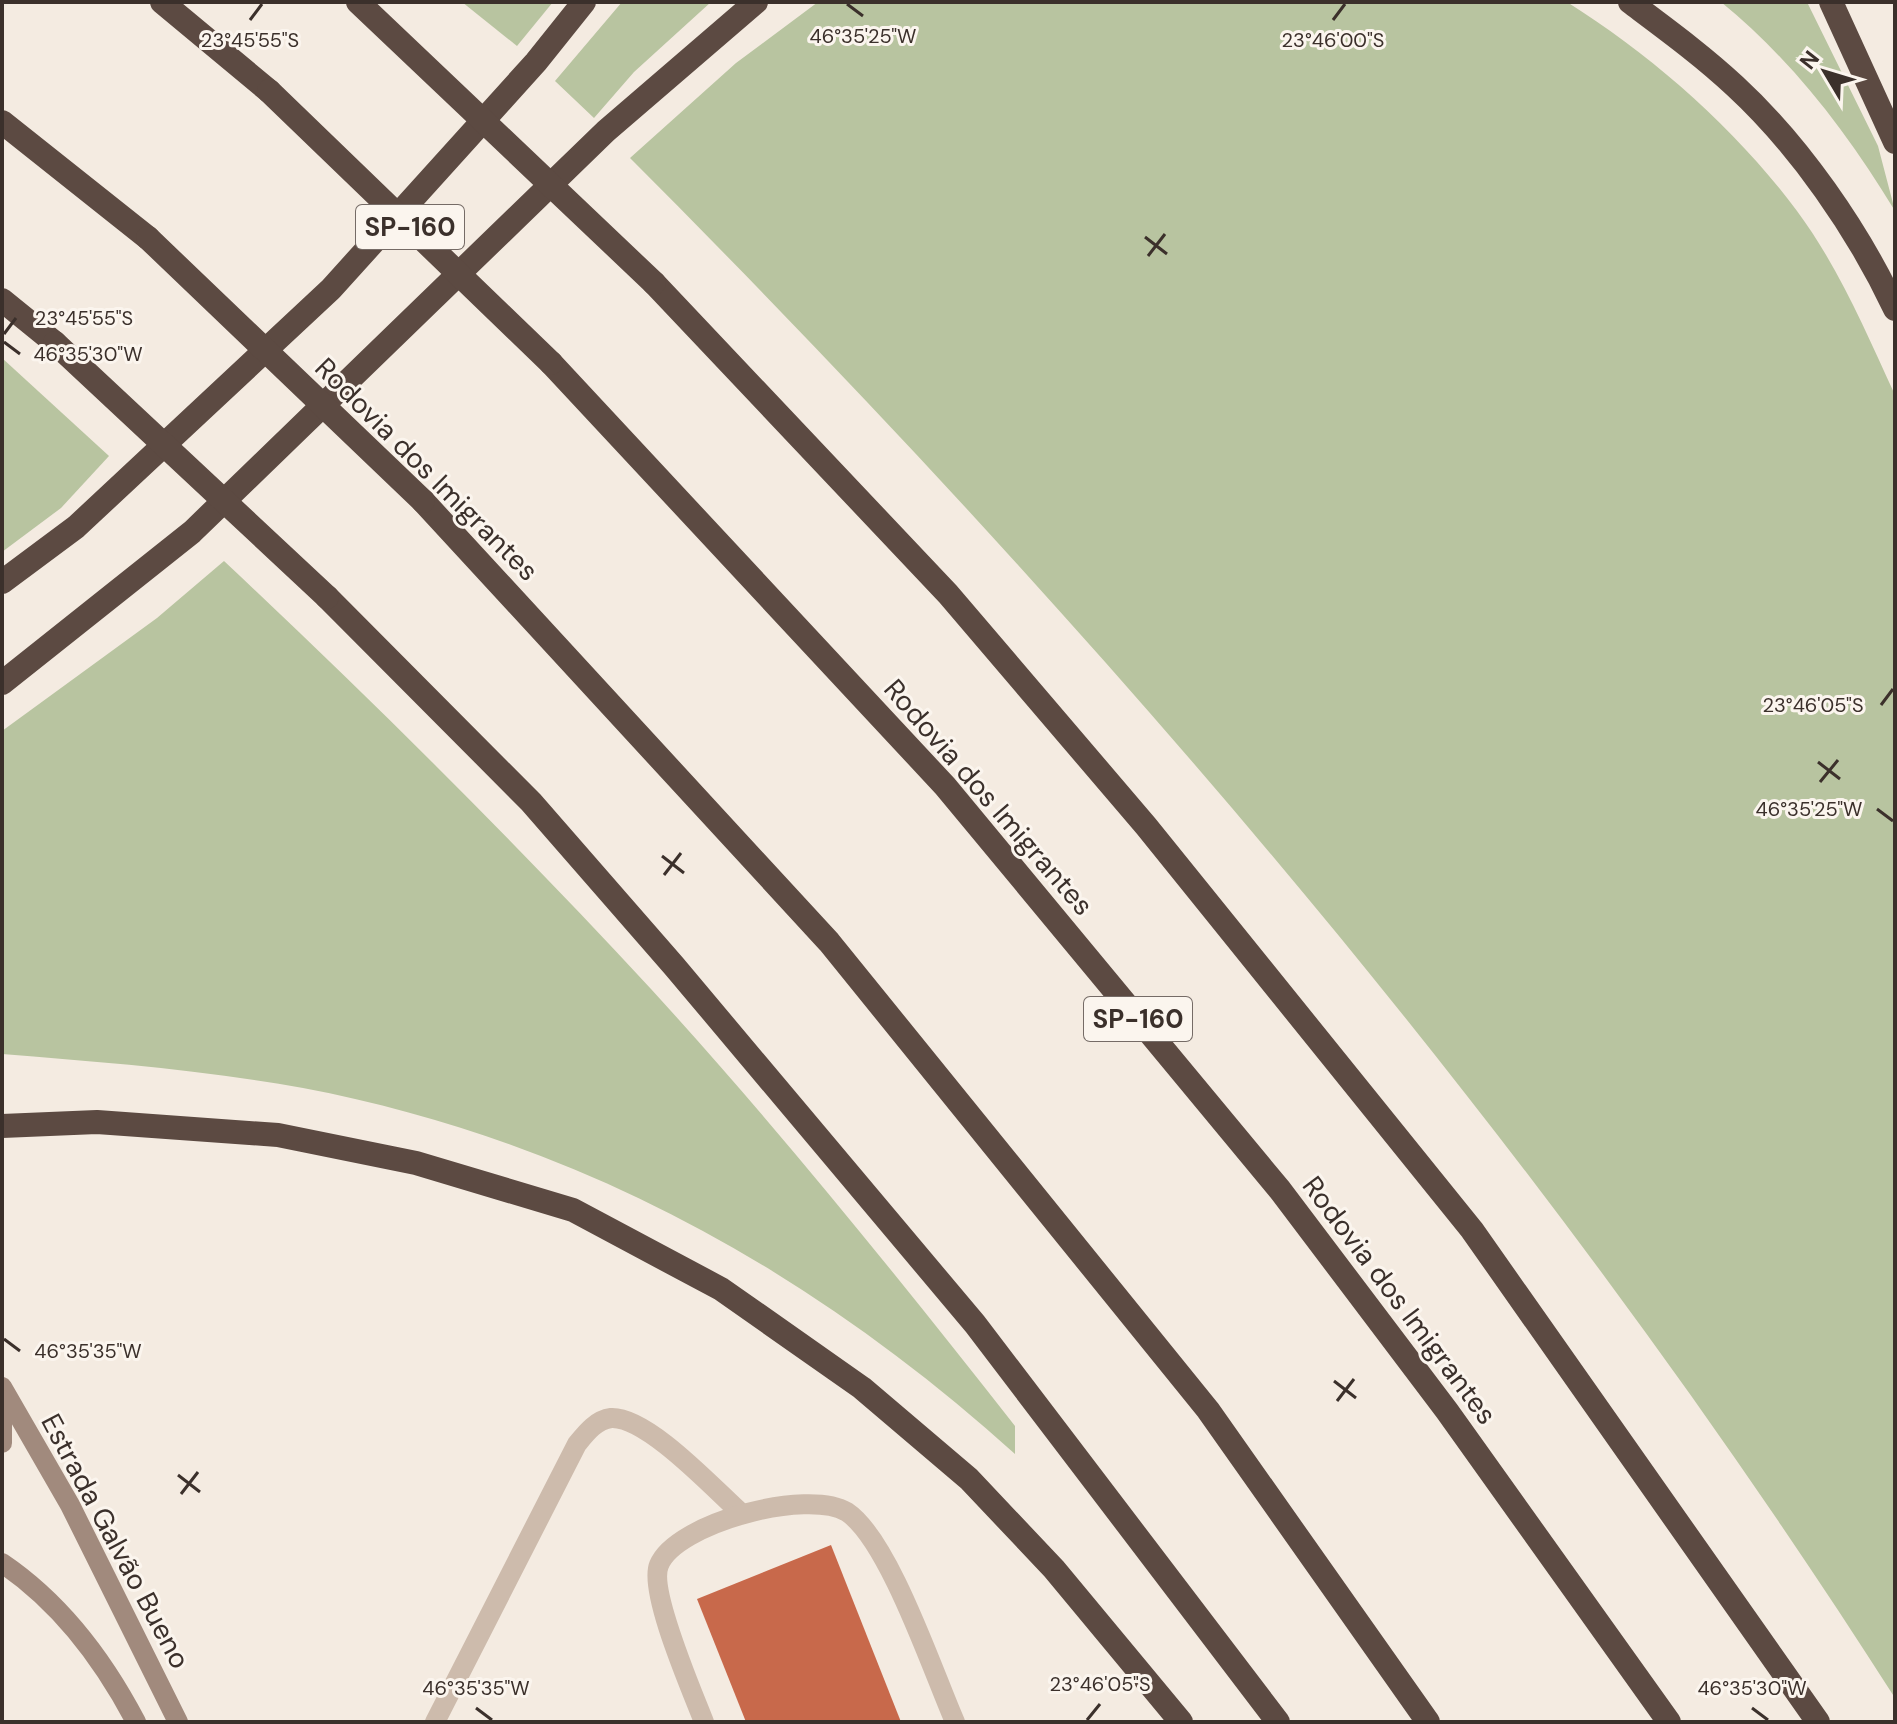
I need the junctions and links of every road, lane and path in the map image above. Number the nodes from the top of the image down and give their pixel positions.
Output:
1 (162, 2) edge
2 (358, 2) edge
3 (584, 2) edge
4 (756, 2) edge
5 (1630, 2) edge
6 (1831, 2) edge
7 (2, 122) edge
8 (1895, 142) edge
9 (2, 300) edge
10 (1895, 309) edge
11 (2, 582) edge
12 (2, 683) edge
13 (2, 1126) edge
14 (2, 1387) edge
15 (2, 1400) edge
16 (2, 1443) edge
17 (741, 1513) junction
18 (2, 1563) edge
19 (136, 1722) edge
20 (178, 1722) edge
21 (435, 1722) edge
22 (704, 1722) edge
23 (955, 1722) edge
24 (1181, 1722) edge
25 (1278, 1722) edge
26 (1428, 1722) edge
27 (1669, 1722) edge
28 (1818, 1722) edge

1 - 27 highway, Rodovia dos Imigrantes / SP-160, bridge
2 - 28 highway, bridge
3 - 11 highway
4 - 12 highway
5 - 10 highway
6 - 8 highway
7 - 26 highway, Rodovia dos Imigrantes, bridge
9 - 25 highway, bridge
13 - 24 highway
14 - 20 main road, Estrada Galvão Bueno
15 - 16 main road, Estrada Galvão Bueno
17 - 21 lane
17 - 22 lane
17 - 23 lane
18 - 19 main road

